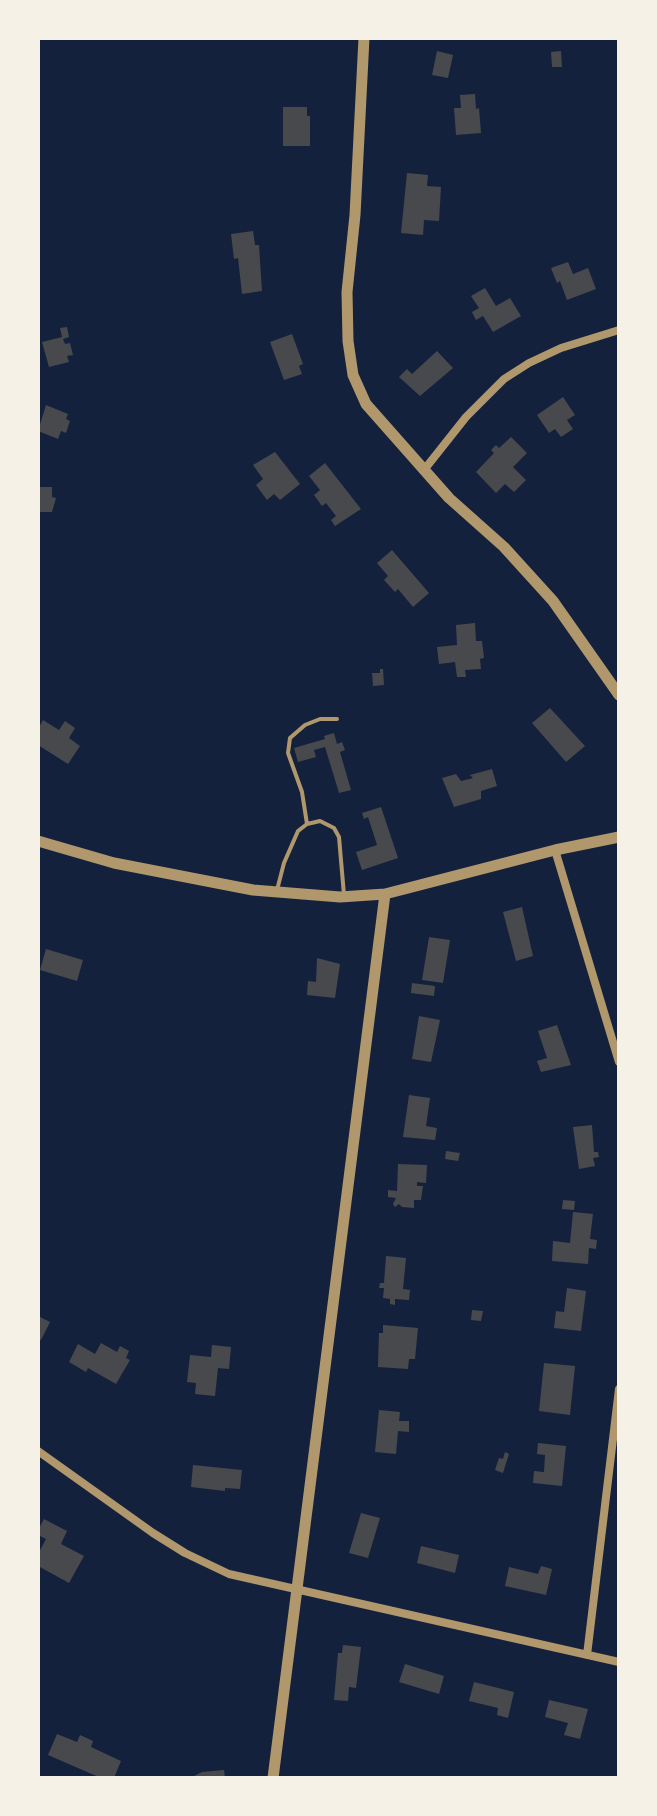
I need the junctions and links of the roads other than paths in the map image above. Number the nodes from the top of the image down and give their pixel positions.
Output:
1 (364, 38) edge
2 (619, 330) edge
3 (424, 470) junction
4 (619, 695) edge
5 (337, 719) dead end
6 (307, 824) junction
7 (619, 837) edge
8 (38, 841) edge
9 (555, 850) junction
10 (276, 892) junction
11 (385, 894) junction
12 (344, 896) junction
13 (619, 1062) edge
14 (619, 1389) edge
15 (38, 1451) edge
16 (297, 1589) junction
17 (587, 1655) junction
18 (619, 1662) edge
19 (273, 1778) edge

1 - 3 street
2 - 3 street
3 - 4 street
5 - 6 lane
6 - 10 lane
6 - 12 lane
7 - 9 street
8 - 10 street
9 - 11 street
9 - 13 street
10 - 12 street
11 - 12 street
11 - 16 street
14 - 17 street
15 - 16 street
16 - 17 street
16 - 19 street
17 - 18 street

